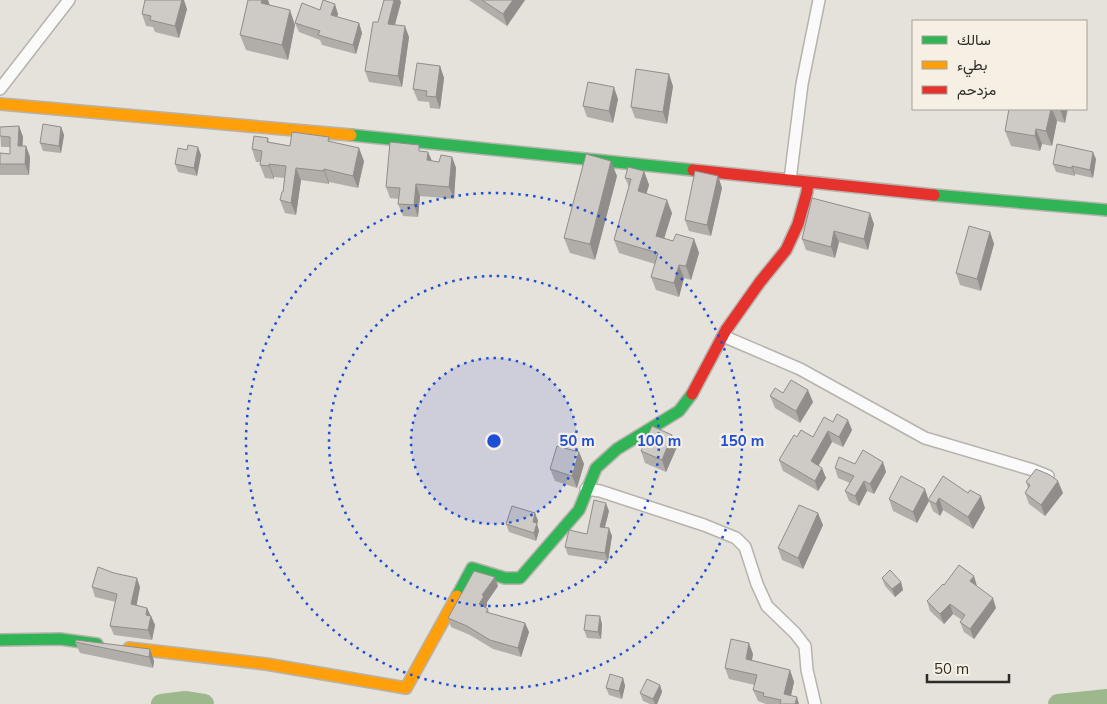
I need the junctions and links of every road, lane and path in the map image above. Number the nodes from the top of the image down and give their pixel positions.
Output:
1 (69, 0) edge
2 (819, 0) edge
3 (0, 88) edge
4 (0, 104) edge
5 (790, 180) junction
6 (808, 182) junction
7 (1107, 210) edge
8 (723, 336) junction
9 (1055, 479) edge
10 (586, 489) junction
11 (0, 640) edge
12 (815, 704) edge

1 - 3 street
2 - 5 street
4 - 5 street
5 - 6 street
6 - 7 street
6 - 8 street
8 - 9 street
8 - 10 street
10 - 11 street
10 - 12 street

